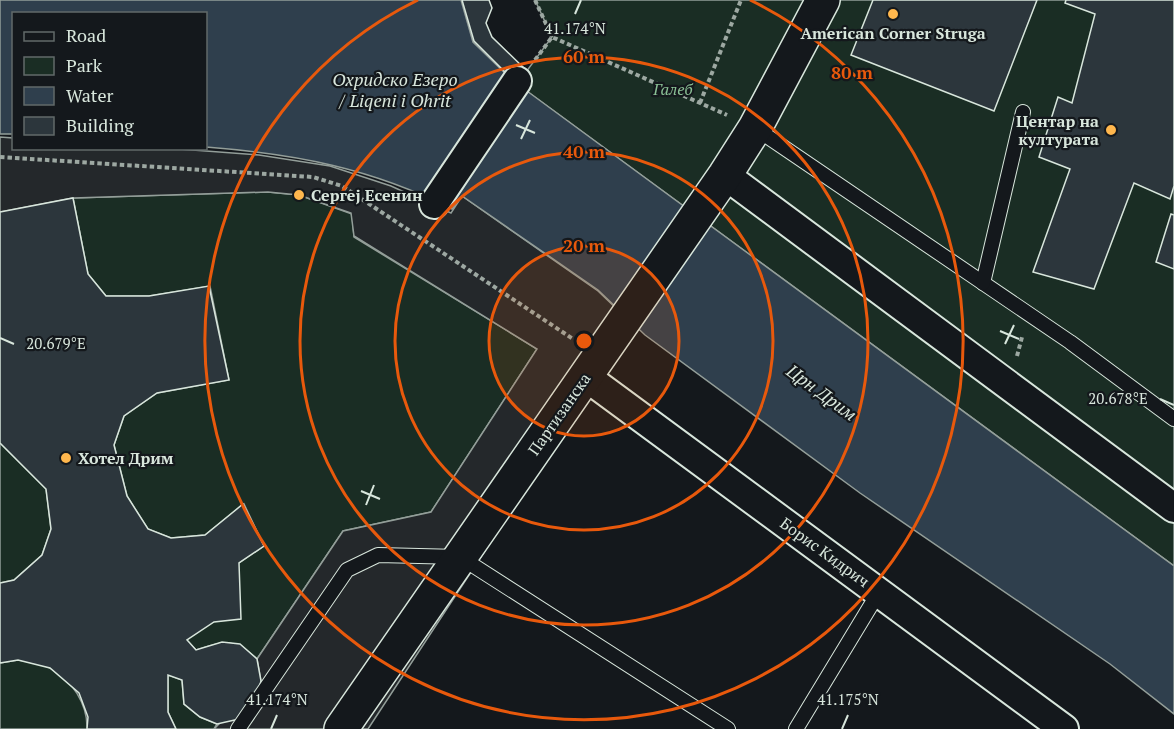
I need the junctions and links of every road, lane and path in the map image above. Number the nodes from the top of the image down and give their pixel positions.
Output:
1 (535, 0) edge
2 (741, 0) edge
3 (823, 0) edge
4 (552, 37) junction
5 (517, 81) joint
6 (700, 103) junction
7 (1023, 112) dead end
8 (755, 128) junction
9 (0, 156) edge
10 (725, 175) junction
11 (434, 204) dead end
12 (982, 283) junction
13 (1029, 314) junction
14 (592, 366) junction
15 (1008, 385) junction
16 (1174, 419) edge
17 (1174, 508) edge
18 (460, 556) junction
19 (879, 592) junction
20 (348, 727) edge
21 (238, 729) edge
22 (728, 729) edge
23 (795, 729) edge
24 (1064, 729) edge

1 - 4 path
2 - 6 path
3 - 8 main road, Партизанска
4 - 5 path
4 - 6 path
5 - 11 street
6 - 8 path
7 - 12 lane
8 - 10 main road, Партизанска
8 - 12 lane
9 - 14 path
10 - 14 main road, Партизанска
10 - 15 street
12 - 13 lane
13 - 15 path
13 - 16 lane
14 - 18 main road, Партизанска
14 - 19 street, Борис Кидрич
15 - 17 street
18 - 20 main road, Партизанска
18 - 21 lane
18 - 22 lane
19 - 23 lane
19 - 24 street, Борис Кидрич

